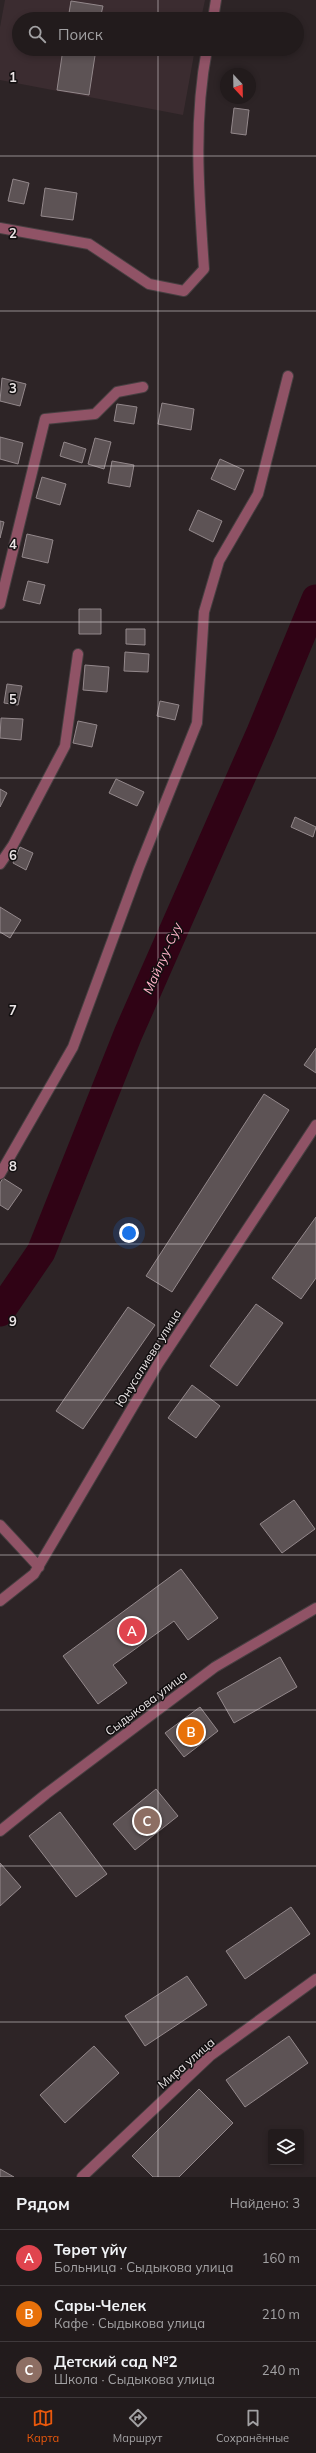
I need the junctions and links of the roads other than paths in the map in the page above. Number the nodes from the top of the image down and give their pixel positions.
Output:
1 (216, 0) edge
2 (214, 12) edge
3 (206, 56) edge
4 (0, 228) edge
5 (288, 376) dead end
6 (143, 386) dead end
7 (0, 604) edge
8 (78, 654) dead end
9 (0, 864) edge
10 (316, 1125) edge
11 (0, 1174) edge
12 (0, 1525) edge
13 (38, 1566) junction
14 (0, 1601) edge
15 (316, 1608) edge
16 (0, 1832) edge
17 (316, 1978) edge
18 (82, 2177) edge

1 - 2 street
3 - 4 street
5 - 11 street
6 - 7 street
8 - 9 street
10 - 13 street, Юнусалиева улица
12 - 13 street
13 - 14 street, Юнусалиева улица
15 - 16 street, Сыдыкова улица
17 - 18 street, Мира улица

